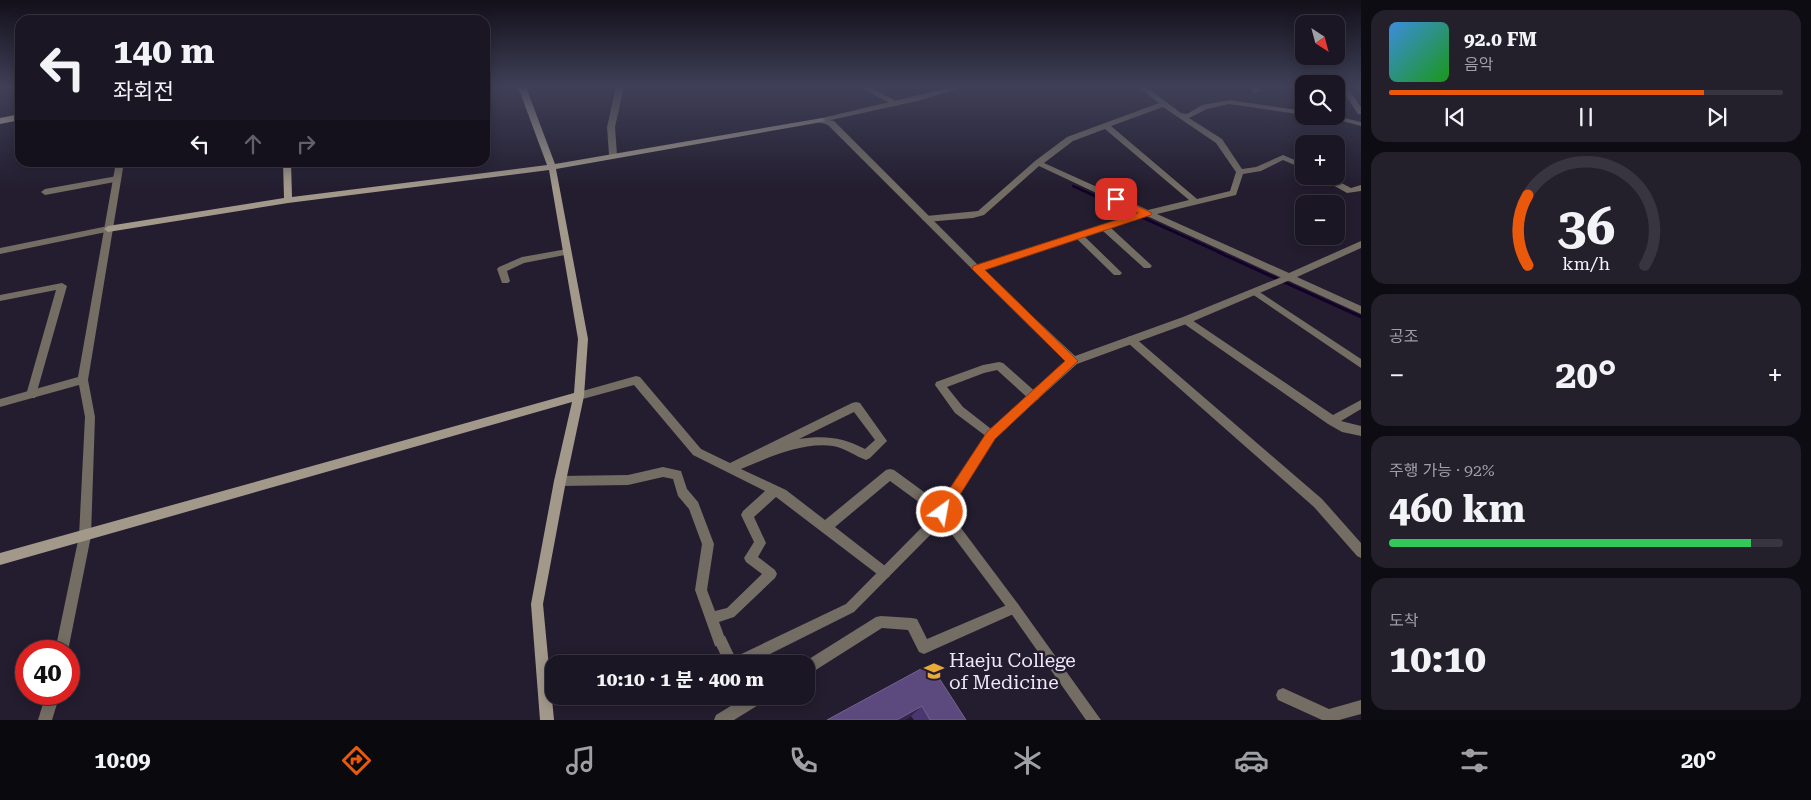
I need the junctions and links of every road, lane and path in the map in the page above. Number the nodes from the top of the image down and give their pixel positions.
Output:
1 (535, 121) edge
2 (612, 121) edge
3 (819, 121) edge
4 (824, 121) edge
5 (1120, 121) edge
6 (1188, 121) edge
7 (1347, 121) edge
8 (1361, 124) edge
9 (1106, 126) junction
10 (613, 156) junction
11 (1038, 163) junction
12 (1295, 163) edge
13 (119, 167) edge
14 (287, 167) edge
15 (552, 167) junction
16 (1240, 172) junction
17 (117, 178) junction
18 (1338, 185) edge
19 (1361, 188) edge
20 (45, 192) dead end
21 (288, 200) junction
22 (1196, 202) junction
23 (1148, 213) junction
24 (926, 219) junction
25 (1104, 227) junction
26 (108, 229) junction
27 (1078, 235) junction
28 (1361, 244) edge
29 (1350, 249) junction
30 (0, 251) edge
31 (567, 252) junction
32 (1361, 254) edge
33 (1147, 266) dead end
34 (977, 269) junction
35 (1117, 273) dead end
36 (1283, 280) junction
37 (504, 281) dead end
38 (1255, 292) junction
39 (0, 298) edge
40 (1361, 310) edge
41 (1186, 320) junction
42 (1131, 340) junction
43 (1073, 361) junction
44 (1361, 364) edge
45 (83, 380) junction
46 (31, 395) junction
47 (579, 396) junction
48 (1034, 397) junction
49 (0, 403) edge
50 (1361, 404) edge
51 (1332, 421) junction
52 (1361, 431) edge
53 (991, 435) junction
54 (730, 468) junction
55 (560, 481) junction
56 (775, 490) junction
57 (942, 512) junction
58 (826, 528) junction
59 (85, 536) junction
60 (1361, 552) edge
61 (0, 559) edge
62 (885, 572) junction
63 (1014, 608) junction
64 (711, 618) junction
65 (63, 640) edge
66 (729, 655) edge
67 (753, 655) edge
68 (815, 662) edge
69 (1282, 695) dead end
70 (50, 705) edge
71 (745, 705) edge
72 (1361, 707) edge
73 (45, 720) edge
74 (547, 720) edge
75 (721, 720) edge
76 (1094, 720) edge

1 - 15 main road
2 - 10 street
3 - 10 main road
4 - 24 street
5 - 9 street
6 - 16 street
7 - 8 street
9 - 11 street
9 - 22 street
10 - 15 main road
11 - 23 street
11 - 24 street
12 - 16 street
13 - 17 street
14 - 21 main road
15 - 21 main road
15 - 31 main road
16 - 22 street
17 - 20 street
17 - 26 street
18 - 19 street
21 - 26 main road
22 - 23 street
23 - 25 street
23 - 36 street
24 - 34 street
25 - 27 street
25 - 33 street
26 - 30 street
26 - 45 street
27 - 34 street
27 - 35 street
28 - 29 street
29 - 32 street
29 - 36 street
31 - 37 street
31 - 47 main road
34 - 43 street
36 - 38 street
36 - 40 street
38 - 41 street
38 - 44 street
39 - 46 street
41 - 42 street
41 - 51 street
42 - 43 street
42 - 60 street
43 - 48 street
45 - 46 street
45 - 59 street
46 - 49 street
47 - 54 street
47 - 55 main road
47 - 59 main road
48 - 53 street
48 - 53 street
50 - 51 street
51 - 52 street
53 - 57 street
54 - 54 street
54 - 56 street
55 - 64 street
55 - 74 main road
56 - 58 street
56 - 64 street
57 - 58 street
57 - 62 street
57 - 63 street
58 - 62 street
59 - 61 main road
59 - 65 street
62 - 67 street
63 - 68 street
63 - 76 street
64 - 66 street
69 - 72 street
70 - 73 street
71 - 75 street

